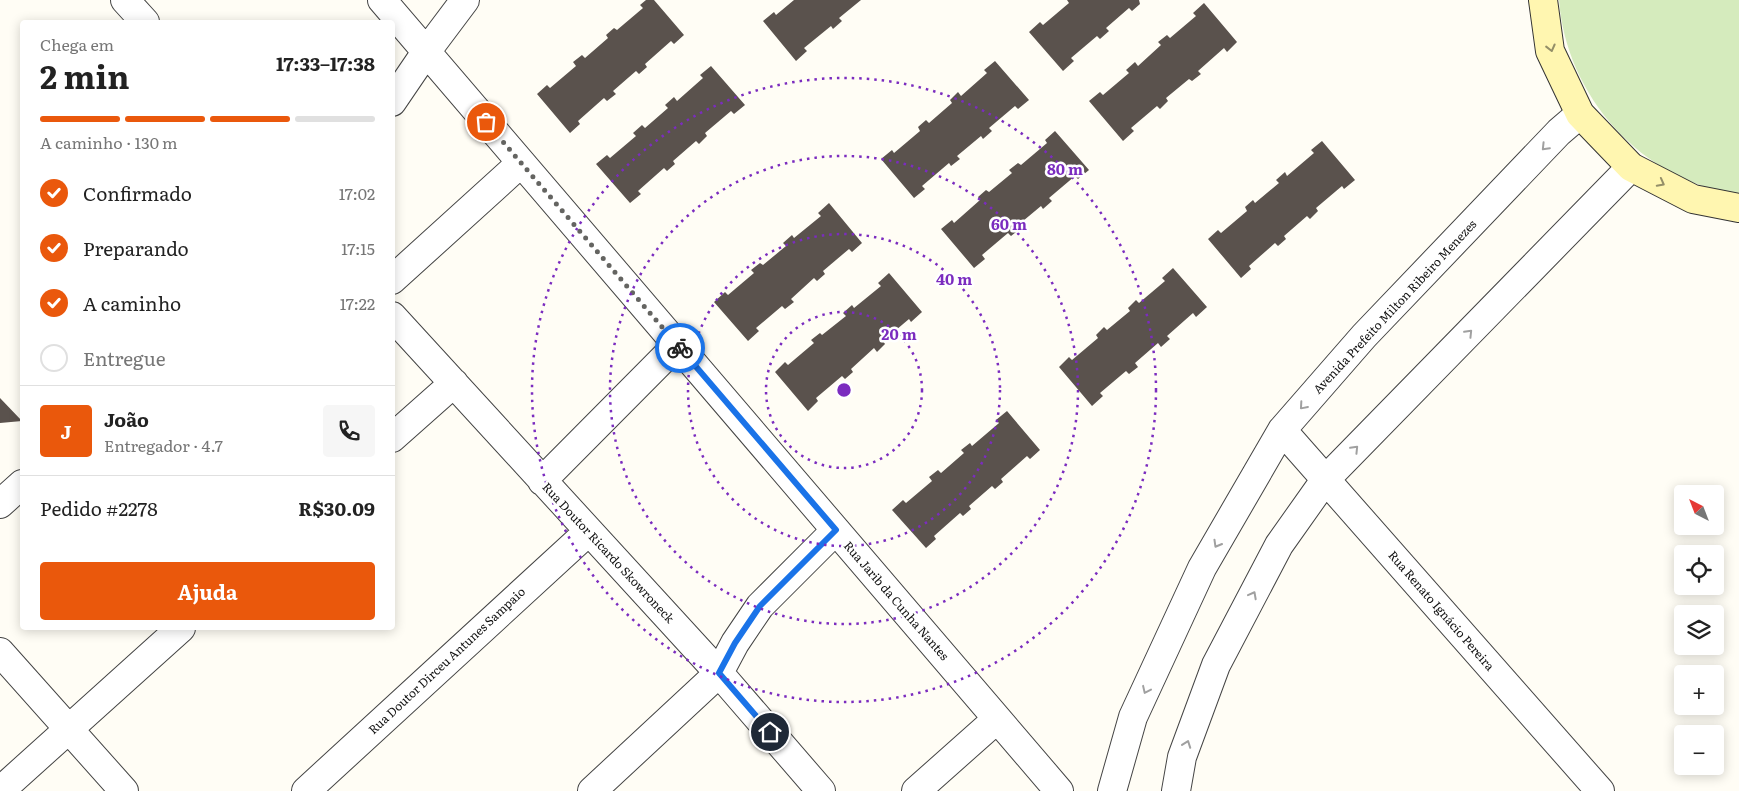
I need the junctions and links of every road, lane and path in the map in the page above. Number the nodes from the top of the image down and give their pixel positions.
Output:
1 (382, 0) edge
2 (465, 0) edge
3 (1543, 0) edge
4 (426, 52) junction
5 (395, 98) edge
6 (1580, 114) junction
7 (521, 163) junction
8 (1631, 167) junction
9 (1739, 208) edge
10 (395, 277) edge
11 (395, 319) edge
12 (677, 345) junction
13 (454, 383) junction
14 (1282, 430) junction
15 (395, 435) edge
16 (1325, 480) junction
17 (542, 481) junction
18 (20, 486) edge
19 (0, 504) edge
20 (836, 530) junction
21 (588, 532) junction
22 (179, 630) edge
23 (0, 652) edge
24 (719, 673) junction
25 (998, 719) junction
26 (69, 728) junction
27 (0, 791) edge
28 (124, 791) edge
29 (306, 791) edge
30 (592, 791) edge
31 (820, 791) edge
32 (916, 791) edge
33 (1059, 791) edge
34 (1112, 791) edge
35 (1176, 791) edge
36 (1600, 791) edge

1 - 4 street, Rua Jarib da Cunha Nantes
2 - 4 street
3 -> 6 main road
4 - 5 street
4 - 7 street, Rua Jarib da Cunha Nantes
6 - 8 main road
6 -> 14 street, Avenida Prefeito Milton Ribeiro Menezes
7 - 10 street
7 - 12 street, Rua Jarib da Cunha Nantes
8 -> 9 main road
16 -> 8 street
11 - 13 street, Rua Doutor Ricardo Skowroneck
12 - 17 street
12 - 20 street, Rua Jarib da Cunha Nantes
13 - 15 street
13 - 17 street, Rua Doutor Ricardo Skowroneck
14 - 16 street, Rua Renato Ignácio Pereira
14 -> 34 street, Avenida Prefeito Milton Ribeiro Menezes
35 -> 16 street
16 - 36 street, Rua Renato Ignácio Pereira
17 - 21 street, Rua Doutor Ricardo Skowroneck
18 - 19 street
20 - 24 street
20 - 25 street, Rua Jarib da Cunha Nantes
21 - 24 street, Rua Doutor Ricardo Skowroneck
21 - 29 street, Rua Doutor Dirceu Antunes Sampaio
22 - 26 street
23 - 26 street
24 - 30 street
24 - 31 street, Rua Doutor Ricardo Skowroneck
25 - 32 street
25 - 33 street, Rua Jarib da Cunha Nantes
26 - 27 street
26 - 28 street

